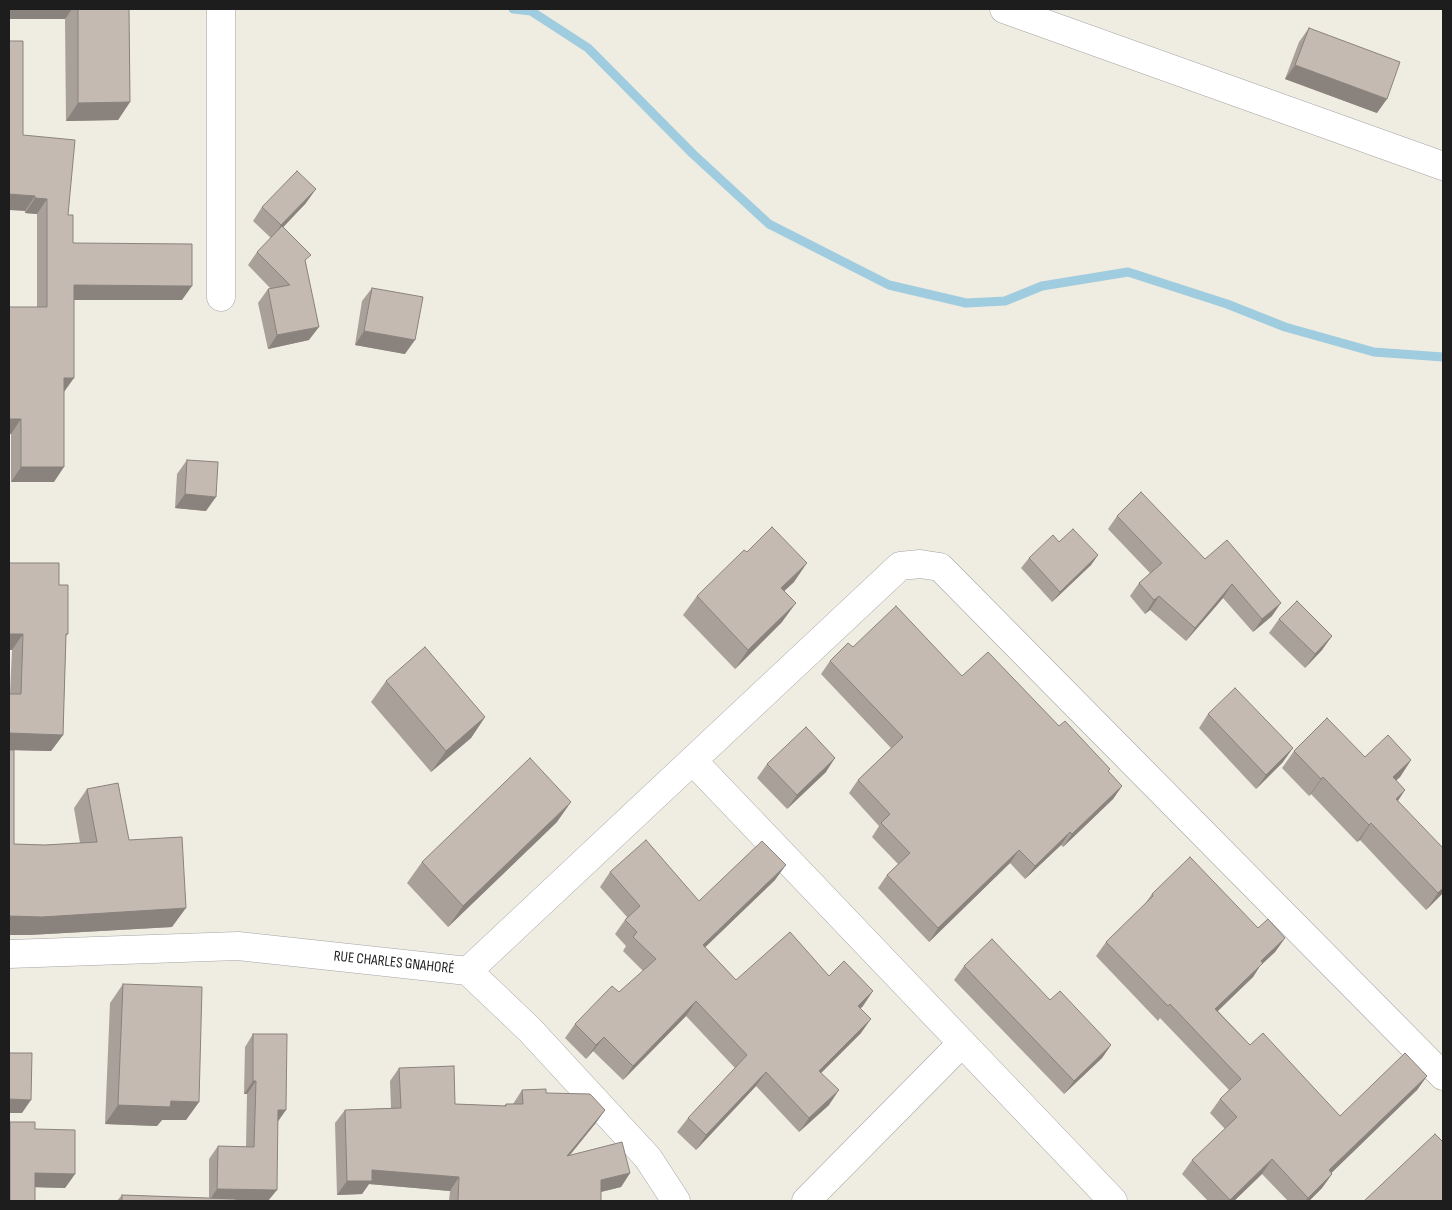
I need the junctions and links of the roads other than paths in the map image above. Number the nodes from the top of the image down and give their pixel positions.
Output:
1 (221, 9) edge
2 (1004, 9) edge
3 (1031, 13) edge
4 (1443, 166) edge
5 (221, 297) dead end
6 (693, 761) junction
7 (9, 954) edge
8 (468, 971) junction
9 (962, 1043) junction
10 (1443, 1076) edge
11 (676, 1201) edge
12 (806, 1201) edge
13 (1113, 1201) edge

1 - 5 street
2 - 3 street
3 - 4 street
6 - 8 street
6 - 9 street
6 - 10 street
7 - 8 street, RUE CHARLES GNAHORÉ
8 - 11 street, RUE CHARLES GNAHORÉ
9 - 12 street
9 - 13 street

